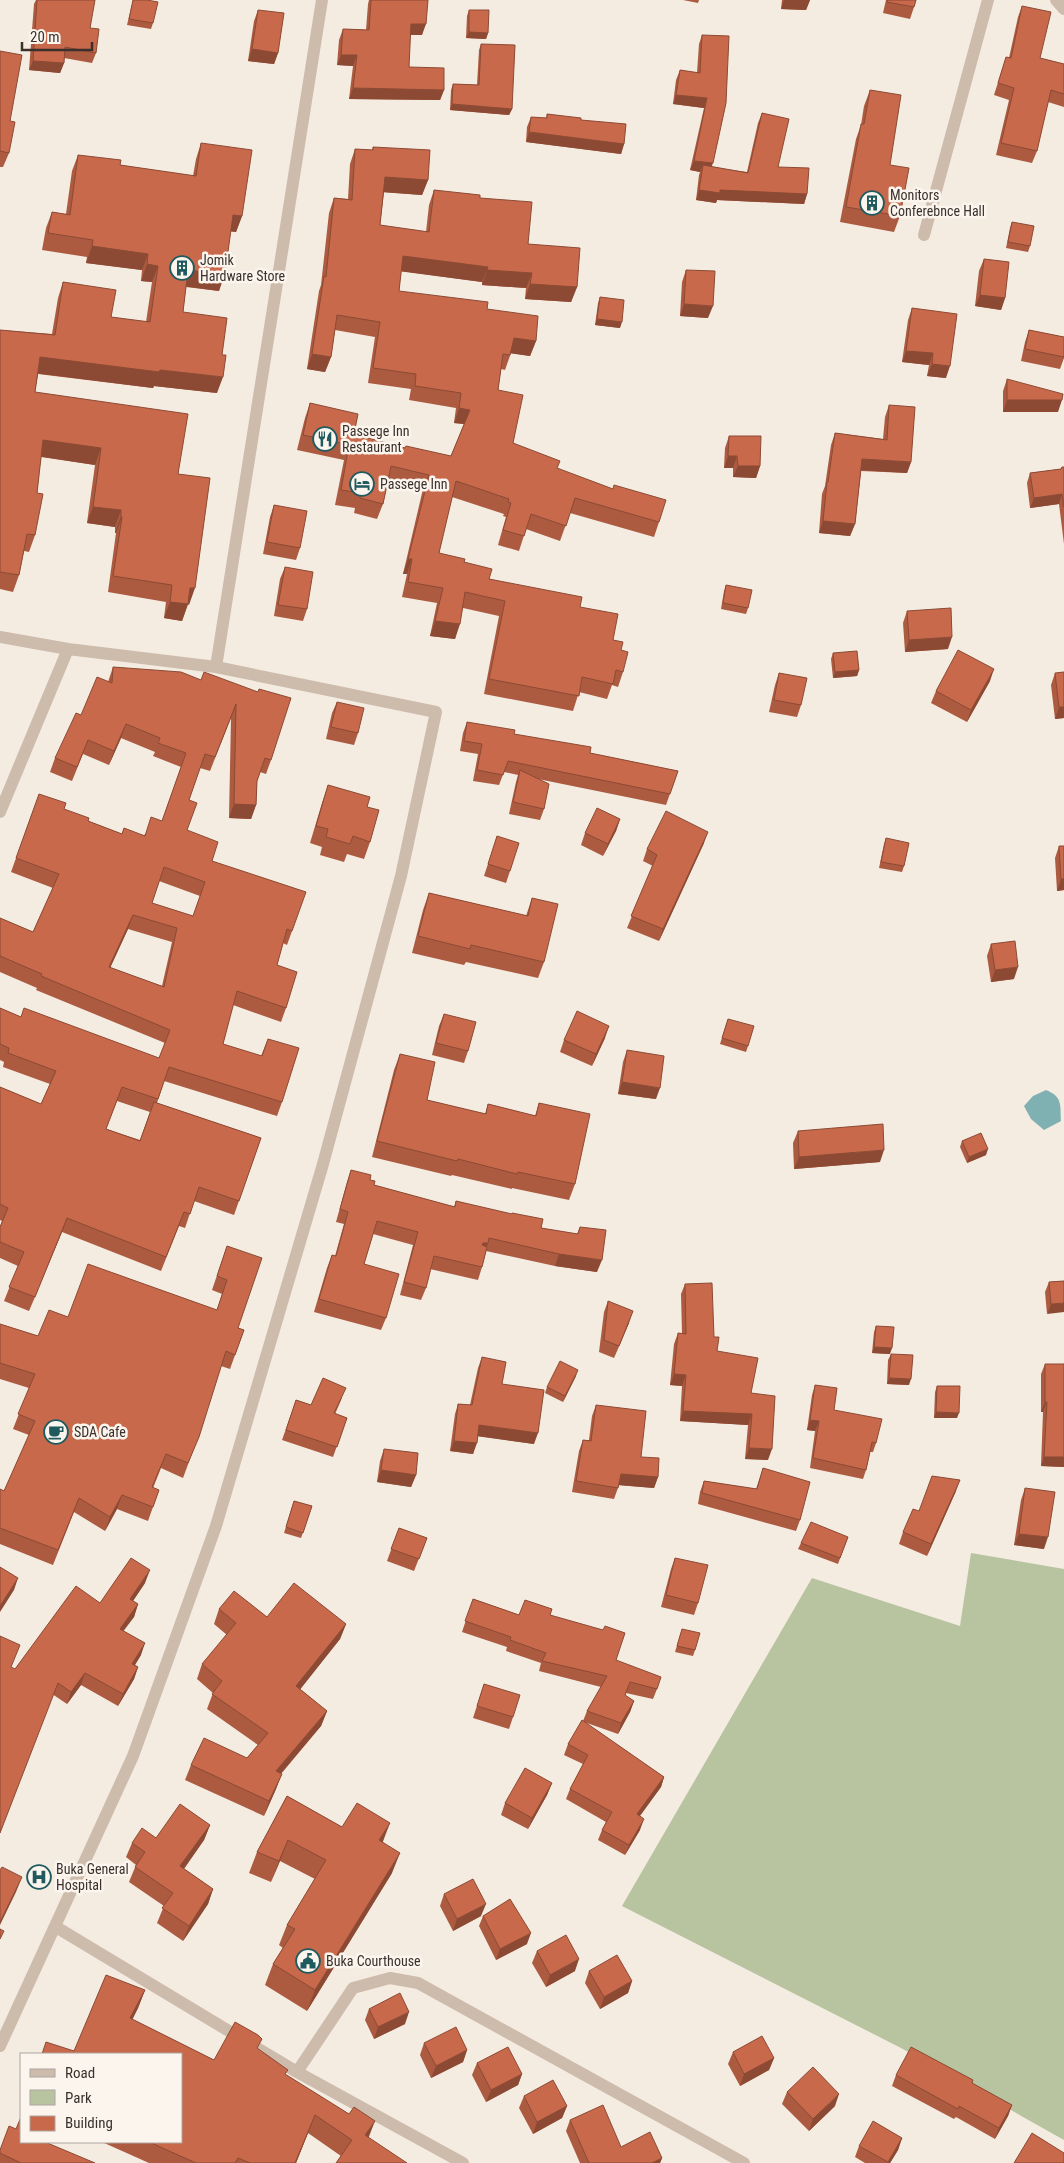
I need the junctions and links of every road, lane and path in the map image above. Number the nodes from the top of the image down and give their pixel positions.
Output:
1 (322, 0) edge
2 (988, 0) edge
3 (1056, 0) edge
4 (1064, 9) edge
5 (924, 235) dead end
6 (0, 637) edge
7 (68, 649) junction
8 (216, 667) junction
9 (0, 812) edge
10 (56, 1927) junction
11 (0, 2046) edge
12 (297, 2072) junction
13 (463, 2163) edge
14 (744, 2163) edge

1 - 8 street
2 - 5 street
3 - 4 street
6 - 7 street
7 - 8 street
7 - 9 street
8 - 10 street
10 - 11 street
10 - 12 street
12 - 13 street
12 - 14 street

